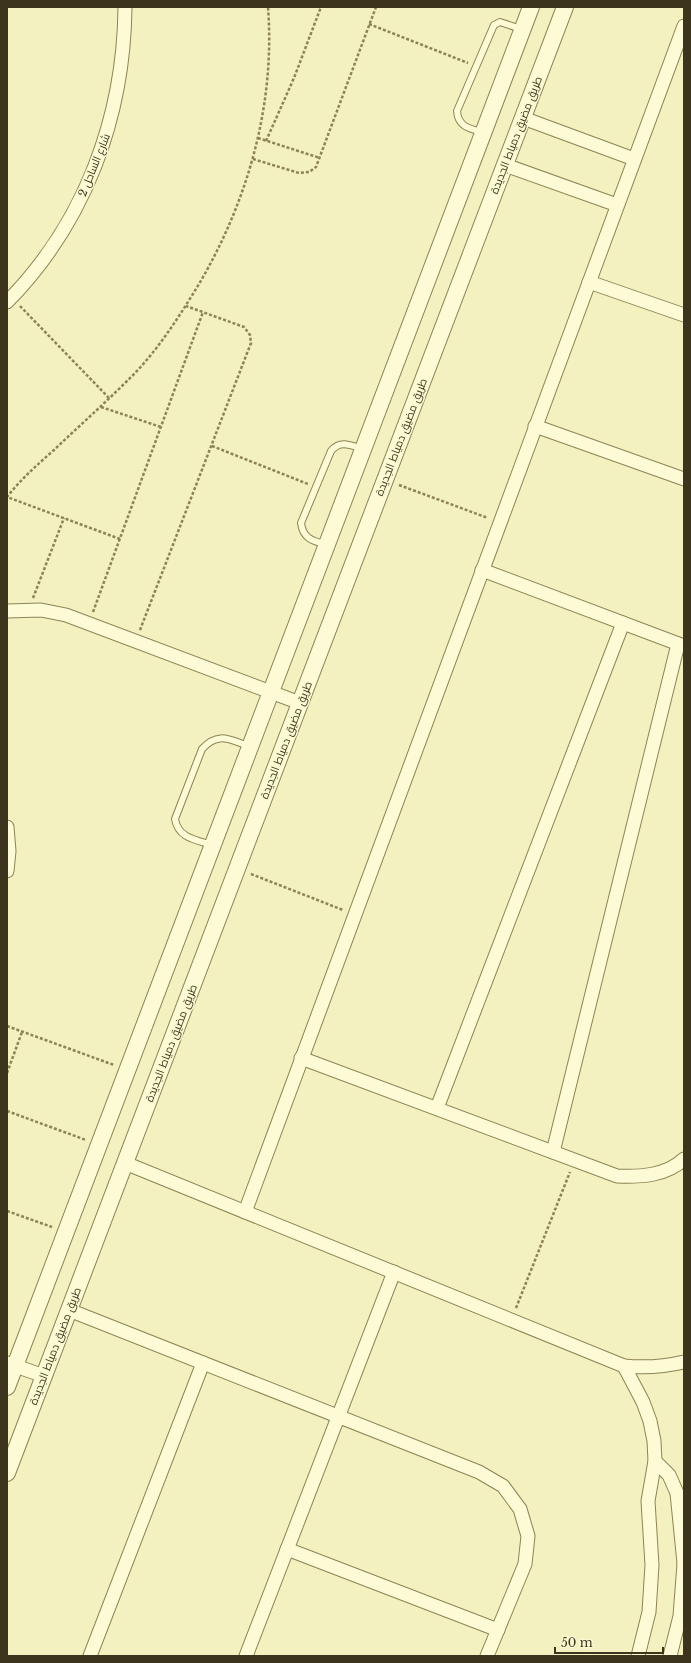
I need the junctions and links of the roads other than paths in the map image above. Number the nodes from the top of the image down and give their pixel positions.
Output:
1 (125, 7) edge
2 (531, 7) edge
3 (565, 7) edge
4 (684, 26) edge
5 (523, 29) junction
6 (681, 44) edge
7 (523, 118) junction
8 (484, 133) junction
9 (634, 159) junction
10 (505, 165) junction
11 (617, 205) junction
12 (589, 282) junction
13 (9, 300) edge
14 (684, 316) edge
15 (536, 426) junction
16 (363, 449) junction
17 (684, 479) edge
18 (327, 545) junction
19 (482, 570) junction
20 (7, 611) edge
21 (623, 623) junction
22 (681, 645) edge
23 (271, 692) junction
24 (300, 703) junction
25 (250, 747) junction
26 (7, 827) edge
27 (213, 846) junction
28 (7, 871) edge
29 (301, 1058) junction
30 (437, 1108) junction
31 (553, 1152) junction
32 (684, 1159) edge
33 (125, 1163) junction
34 (245, 1212) junction
35 (394, 1272) junction
36 (69, 1310) junction
37 (684, 1362) edge
38 (203, 1363) junction
39 (11, 1365) edge
40 (624, 1366) junction
41 (44, 1376) junction
42 (7, 1387) edge
43 (338, 1416) junction
44 (655, 1461) junction
45 (7, 1473) edge
46 (287, 1550) junction
47 (684, 1564) edge
48 (498, 1630) junction
49 (90, 1656) edge
50 (246, 1656) edge
51 (487, 1656) edge
52 (638, 1656) edge
53 (670, 1656) edge

1 - 13 street, شارع الساحل 2
2 - 5 street
3 - 7 street, طريق مضيق دمياط الجديدة
4 - 6 street
5 - 8 street
5 - 8 lane
6 - 9 street
7 - 9 street
7 - 10 street, طريق مضيق دمياط الجديدة
8 - 16 street
9 - 11 street
10 - 11 street
10 - 24 street, طريق مضيق دمياط الجديدة
11 - 12 street
12 - 14 street
12 - 15 street
15 - 17 street
15 - 19 street
16 - 18 street
16 - 18 lane
18 - 23 street
19 - 21 street
19 - 29 street
20 - 23 street
21 - 22 street
21 - 30 street
22 - 31 street
23 - 24 street
23 - 25 street
24 - 33 street, طريق مضيق دمياط الجديدة
25 - 27 street
25 - 27 lane
26 - 28 street
27 - 39 street
29 - 30 street
29 - 34 street
30 - 31 street
31 - 32 street
33 - 34 street
33 - 36 street, طريق مضيق دمياط الجديدة
34 - 35 street
35 - 40 street
35 - 43 street
36 - 38 street
36 - 41 street, طريق مضيق دمياط الجديدة
37 - 40 street
38 - 43 street
38 - 49 street
39 - 41 street
39 - 42 street
40 - 44 street
41 - 45 street, طريق مضيق دمياط الجديدة
43 - 46 street
43 - 48 street
44 - 47 street
44 - 52 street
46 - 48 street
46 - 50 street
47 - 53 street
48 - 51 street

